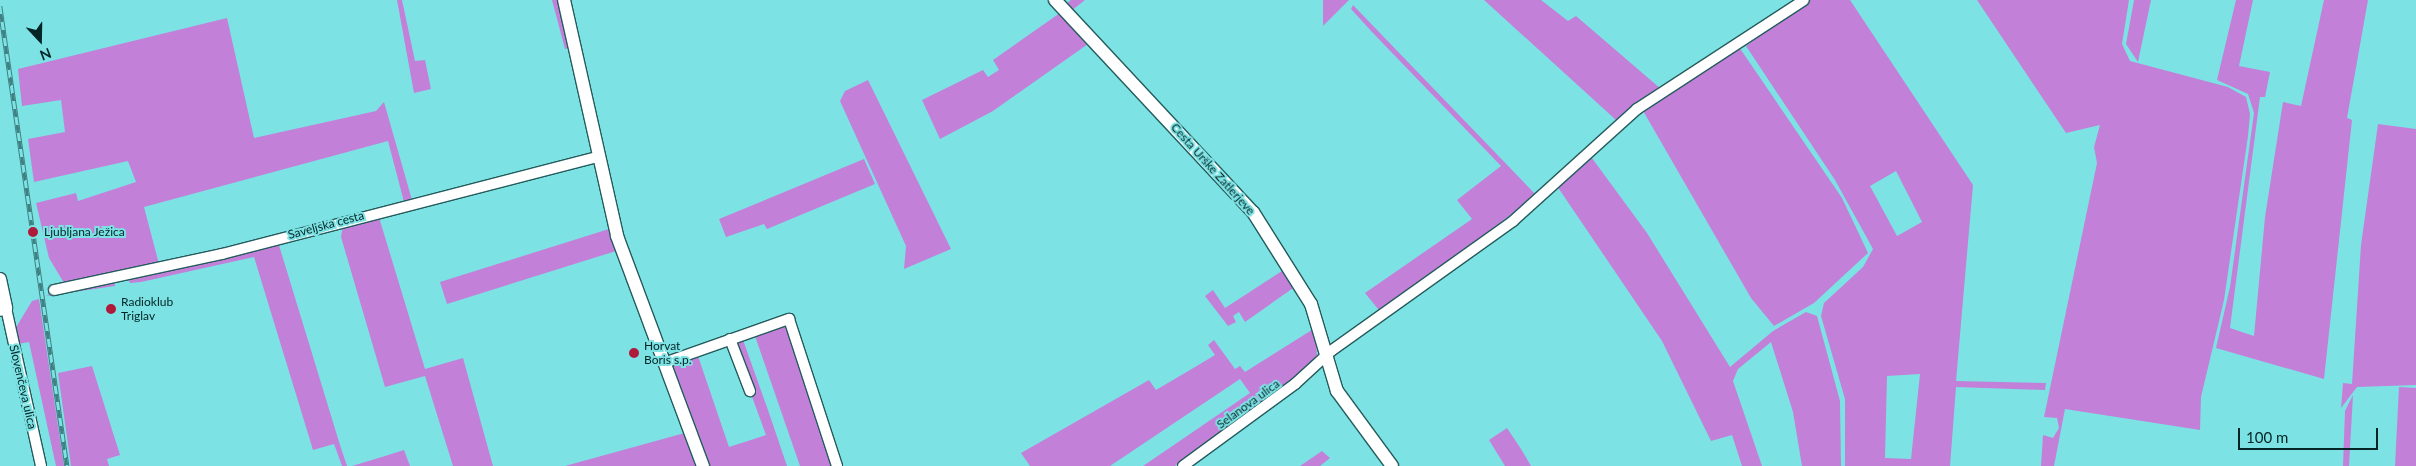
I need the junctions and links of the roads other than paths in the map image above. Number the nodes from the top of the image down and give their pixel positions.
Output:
1 (564, 0) edge
2 (1055, 0) edge
3 (1804, 0) edge
4 (598, 156) junction
5 (0, 279) edge
6 (54, 290) dead end
7 (3, 309) edge
8 (730, 339) junction
9 (1324, 358) junction
10 (664, 363) junction
11 (750, 391) dead end
12 (41, 466) edge
13 (703, 466) edge
14 (837, 466) edge
15 (1183, 466) edge
16 (1392, 466) edge

1 - 4 street
2 - 9 street, Cesta Urške Zatlerjeve
3 - 9 street, Selanova ulica
4 - 6 street, Saveljska cesta
4 - 10 street
5 - 7 street, Slovenčeva ulica
7 - 12 street, Slovenčeva ulica
8 - 10 street
8 - 11 street
8 - 14 street
9 - 15 street, Selanova ulica
9 - 16 street, Cesta Urške Zatlerjeve
10 - 13 street

